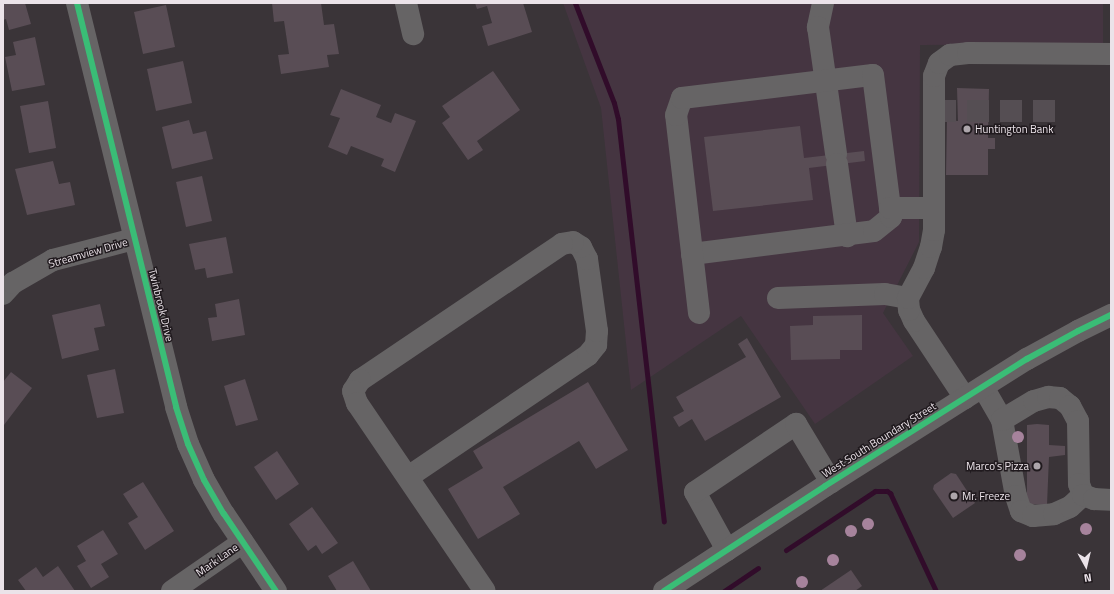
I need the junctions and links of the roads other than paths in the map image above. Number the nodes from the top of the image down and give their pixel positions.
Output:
1 (77, 3) edge
2 (406, 3) edge
3 (823, 3) edge
4 (412, 34) dead end
5 (1111, 54) edge
6 (826, 80) junction
7 (890, 208) junction
8 (934, 208) junction
9 (847, 236) junction
10 (134, 239) junction
11 (692, 254) junction
12 (3, 294) edge
13 (778, 298) dead end
14 (908, 298) junction
15 (699, 313) dead end
16 (1111, 316) edge
17 (974, 392) junction
18 (1002, 420) junction
19 (408, 477) junction
20 (831, 482) junction
21 (1083, 495) junction
22 (1111, 500) edge
23 (243, 542) junction
24 (727, 550) junction
25 (172, 591) edge
26 (276, 591) edge
27 (485, 591) edge
28 (664, 591) edge

1 - 10 street, Twinbrook Drive
2 - 4 street
3 - 6 street
5 - 8 street
6 - 7 street
6 - 9 street
6 - 11 street
7 - 8 street
7 - 9 street
8 - 14 street
9 - 11 street
10 - 12 street, Streamview Drive
10 - 23 street, Twinbrook Drive
11 - 15 street
13 - 14 street
14 - 17 street
16 - 17 street, West South Boundary Street
17 - 18 street
17 - 20 street, West South Boundary Street
18 - 21 street
18 - 21 street
19 - 19 street
19 - 27 street
20 - 24 street, West South Boundary Street
20 - 24 street
21 - 22 street
23 - 25 street, Mark Lane
23 - 26 street, Twinbrook Drive
24 - 28 street, West South Boundary Street

